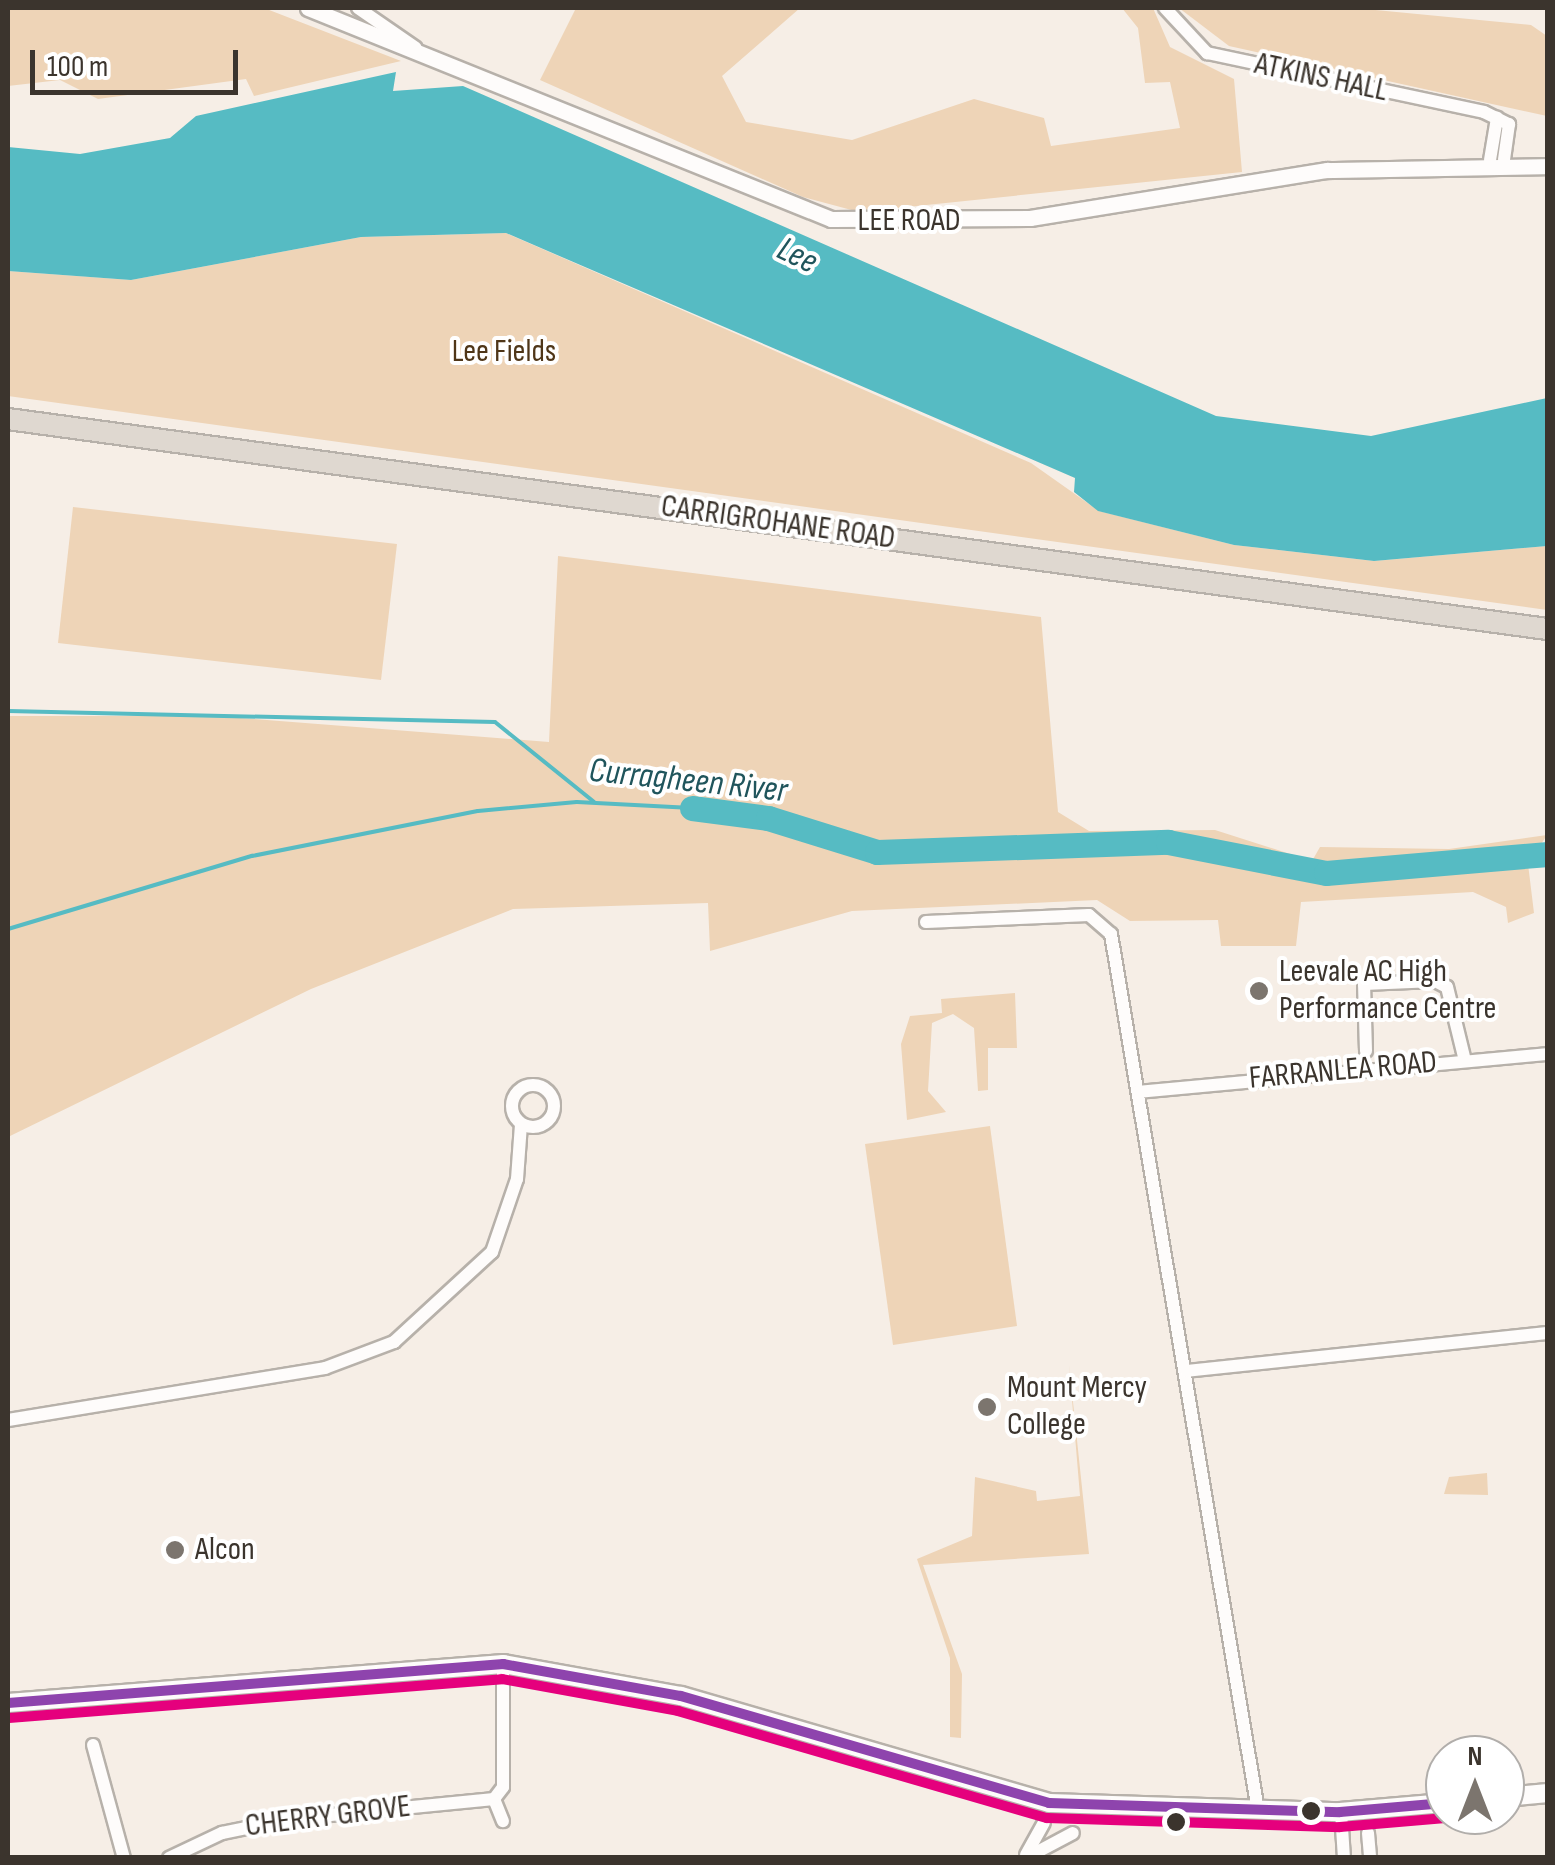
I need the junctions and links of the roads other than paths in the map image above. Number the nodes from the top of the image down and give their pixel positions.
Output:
1 (308, 8) edge
2 (358, 8) edge
3 (1164, 8) edge
4 (416, 48) junction
5 (1497, 160) junction
6 (1548, 166) edge
7 (8, 419) edge
8 (1548, 628) edge
9 (926, 922) dead end
10 (1366, 1050) dead end
11 (1548, 1054) edge
12 (1465, 1061) junction
13 (1138, 1092) junction
14 (521, 1124) dead end
15 (1548, 1332) edge
16 (1186, 1371) junction
17 (8, 1420) edge
18 (503, 1664) junction
19 (8, 1703) edge
20 (93, 1744) dead end
21 (494, 1799) junction
22 (1425, 1805) edge
23 (1258, 1812) junction
24 (1341, 1812) junction
25 (504, 1821) dead end
26 (1044, 1823) dead end
27 (1368, 1833) dead end
28 (1073, 1834) dead end
29 (124, 1858) edge
30 (168, 1858) edge
31 (1026, 1858) edge
32 (1344, 1858) edge
33 (1370, 1858) edge

1 - 4 street, LEE ROAD
2 - 4 street
3 - 5 street, ATKINS HALL
4 - 5 street, LEE ROAD
5 - 6 street, LEE ROAD
7 - 8 highway, CARRIGROHANE ROAD
9 - 13 street
10 - 12 street
11 - 12 street, FARRANLEA ROAD
12 - 13 street, FARRANLEA ROAD
13 - 16 street
14 - 17 street
15 - 16 street
16 - 23 street
18 - 19 main road
18 - 21 street
18 - 23 main road
20 - 29 street
21 - 25 street
21 - 30 street, CHERRY GROVE
22 - 24 main road
23 - 24 main road
24 - 32 street
26 - 31 street
27 - 33 street
28 - 31 street

